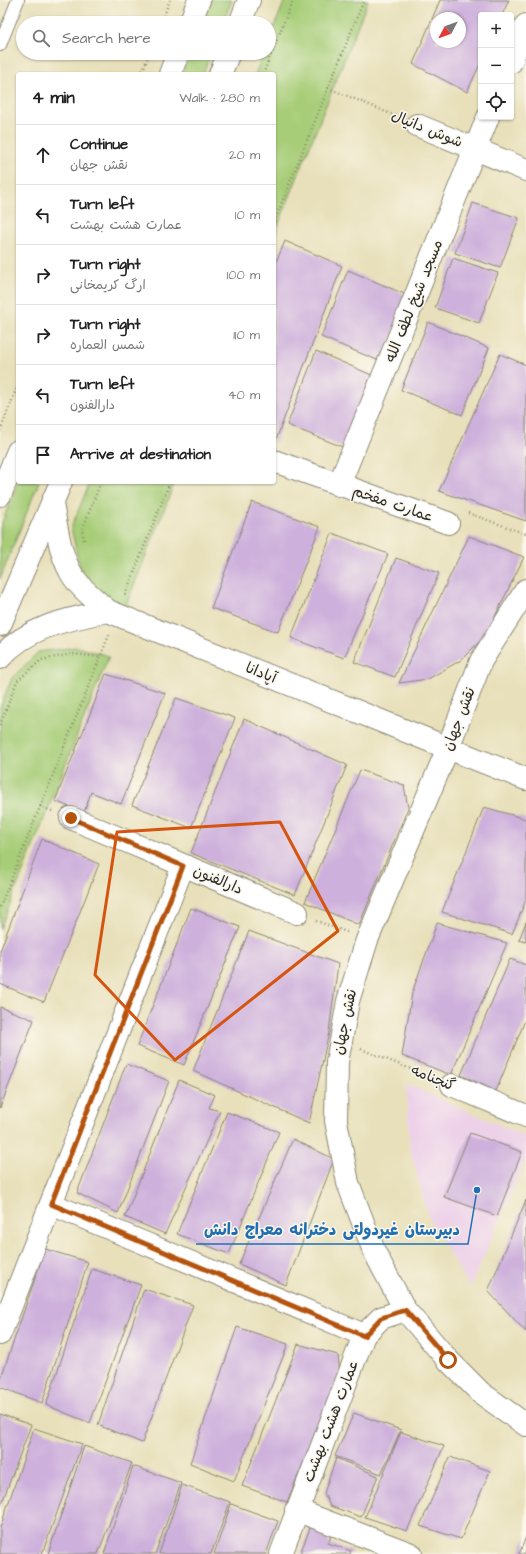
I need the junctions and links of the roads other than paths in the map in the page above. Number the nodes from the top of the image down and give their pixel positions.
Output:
1 (18, 0) edge
2 (199, 0) edge
3 (249, 0) edge
4 (193, 16) edge
5 (243, 16) edge
6 (526, 26) edge
7 (0, 45) edge
8 (514, 55) edge
9 (175, 60) edge
10 (225, 60) edge
11 (171, 72) edge
12 (221, 72) edge
13 (487, 120) edge
14 (417, 125) road end
15 (475, 148) junction
16 (526, 170) edge
17 (16, 456) edge
18 (276, 462) edge
19 (60, 484) edge
20 (339, 485) junction
21 (0, 495) edge
22 (52, 504) junction
23 (448, 524) road end
24 (526, 590) edge
25 (113, 613) junction
26 (0, 625) edge
27 (0, 658) edge
28 (448, 748) junction
29 (526, 779) edge
30 (71, 818) dead end
31 (183, 866) junction
32 (297, 914) road end
33 (452, 1085) road end
34 (526, 1116) edge
35 (51, 1204) junction
36 (405, 1310) junction
37 (0, 1334) edge
38 (364, 1336) junction
39 (526, 1425) edge
40 (296, 1510) junction
41 (281, 1554) edge
42 (411, 1554) edge

1 - 7 lane
2 - 4 street
3 - 5 street
6 - 8 street
9 - 11 street
10 - 12 street
13 - 15 street, مسجد شیخ لطف الله
14 - 15 street, شوش دانیال
15 - 16 street, شوش دانیال
15 - 20 street, مسجد شیخ لطف الله
17 - 21 street
18 - 20 street, عمارت مفخم
19 - 22 street
20 - 23 street, عمارت مفخم
22 - 25 street
22 - 26 street
24 - 28 street, نقش جهان
25 - 27 street
25 - 28 street, آپادانا
28 - 29 street, آپادانا
28 - 36 street, نقش جهان
30 - 31 street, دارالفنون
31 - 32 street, دارالفنون
31 - 35 street
33 - 34 street, گنجنامه
35 - 37 street
35 - 38 street
36 - 38 street, عمارت هشت بهشت
36 - 39 street, نقش جهان
38 - 40 street, عمارت هشت بهشت
40 - 41 street, عمارت هشت بهشت
40 - 42 street

